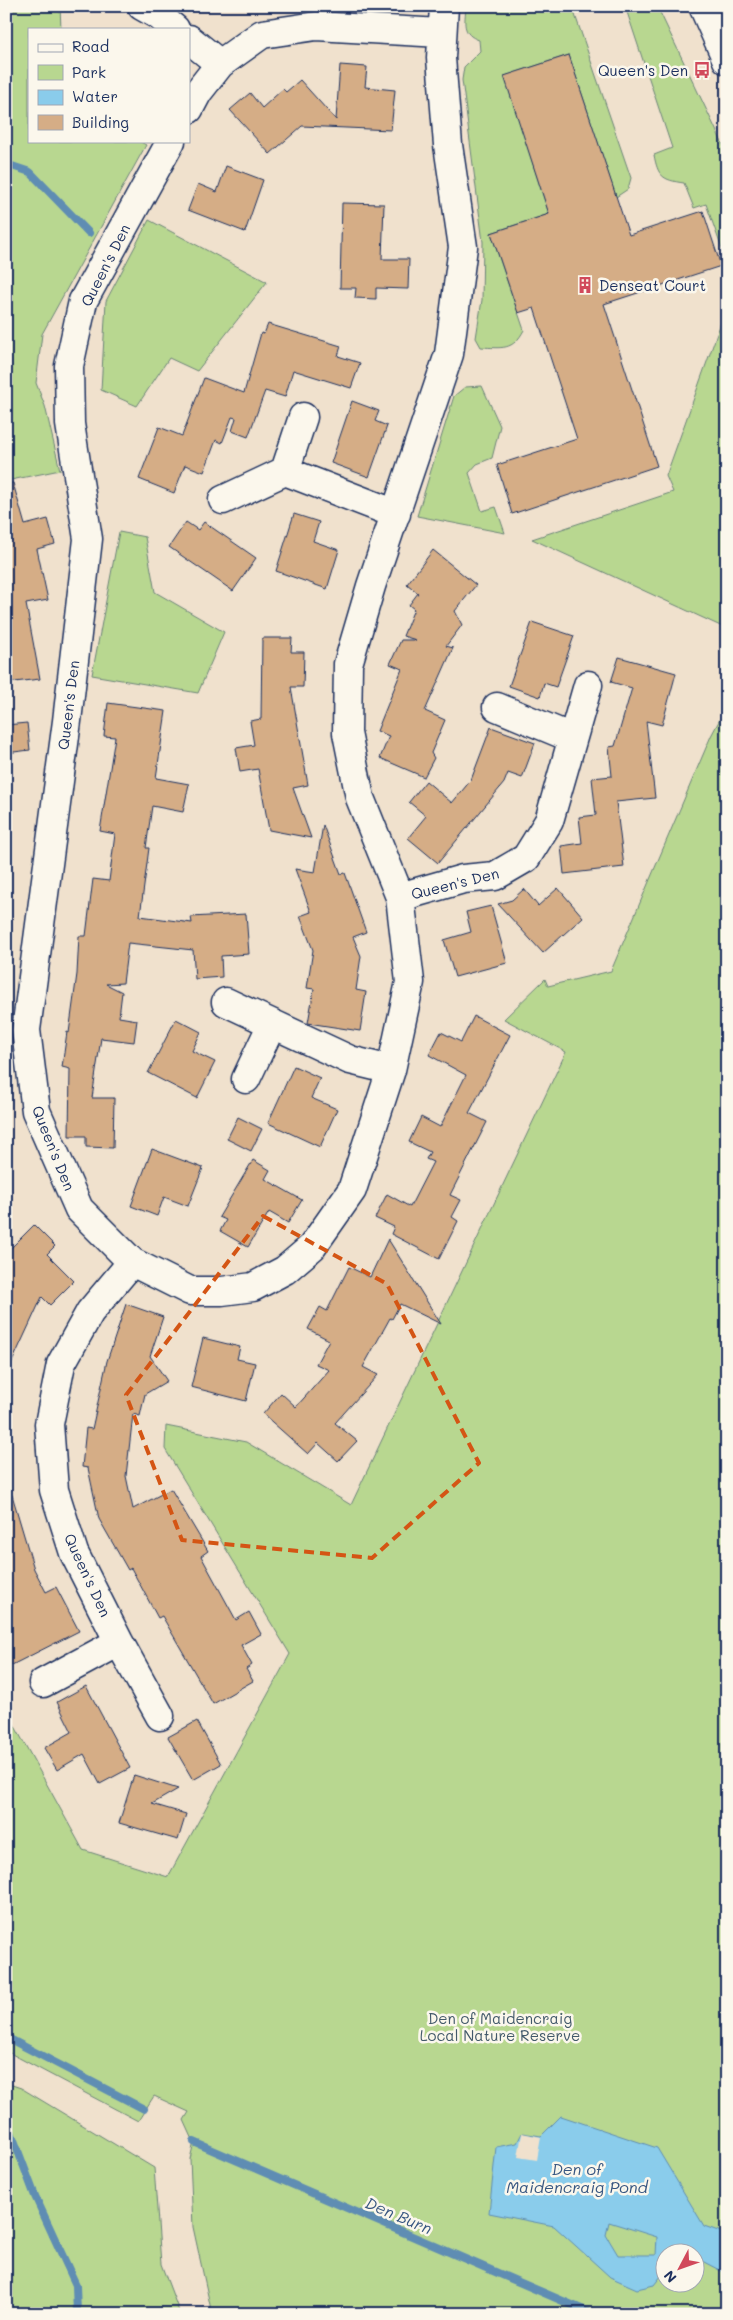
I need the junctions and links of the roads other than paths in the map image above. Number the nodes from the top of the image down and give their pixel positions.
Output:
1 (444, 6) edge
2 (703, 6) edge
3 (441, 33) junction
4 (190, 40) edge
5 (727, 60) edge
6 (220, 64) junction
7 (190, 108) edge
8 (170, 142) edge
9 (303, 417) dead end
10 (285, 471) junction
11 (223, 500) dead end
12 (396, 514) junction
13 (588, 685) dead end
14 (497, 707) dead end
15 (572, 738) junction
16 (400, 897) junction
17 (226, 1002) dead end
18 (272, 1024) junction
19 (391, 1070) junction
20 (246, 1079) dead end
21 (132, 1262) junction
22 (119, 1642) junction
23 (43, 1683) dead end
24 (160, 1716) dead end

1 - 3 street, Queen's Den
2 - 5 street
3 - 6 street
3 - 12 street, Queen's Den
4 - 6 street
6 - 7 street
8 - 21 street, Queen's Den
9 - 10 street
10 - 11 street
10 - 12 street
12 - 16 street, Queen's Den
13 - 15 street, Queen's Den
14 - 15 street
15 - 16 street, Queen's Den
16 - 19 street, Queen's Den
17 - 18 street
18 - 19 street
18 - 20 street
19 - 21 street, Queen's Den
21 - 22 street, Queen's Den
22 - 23 street
22 - 24 street, Queen's Den

